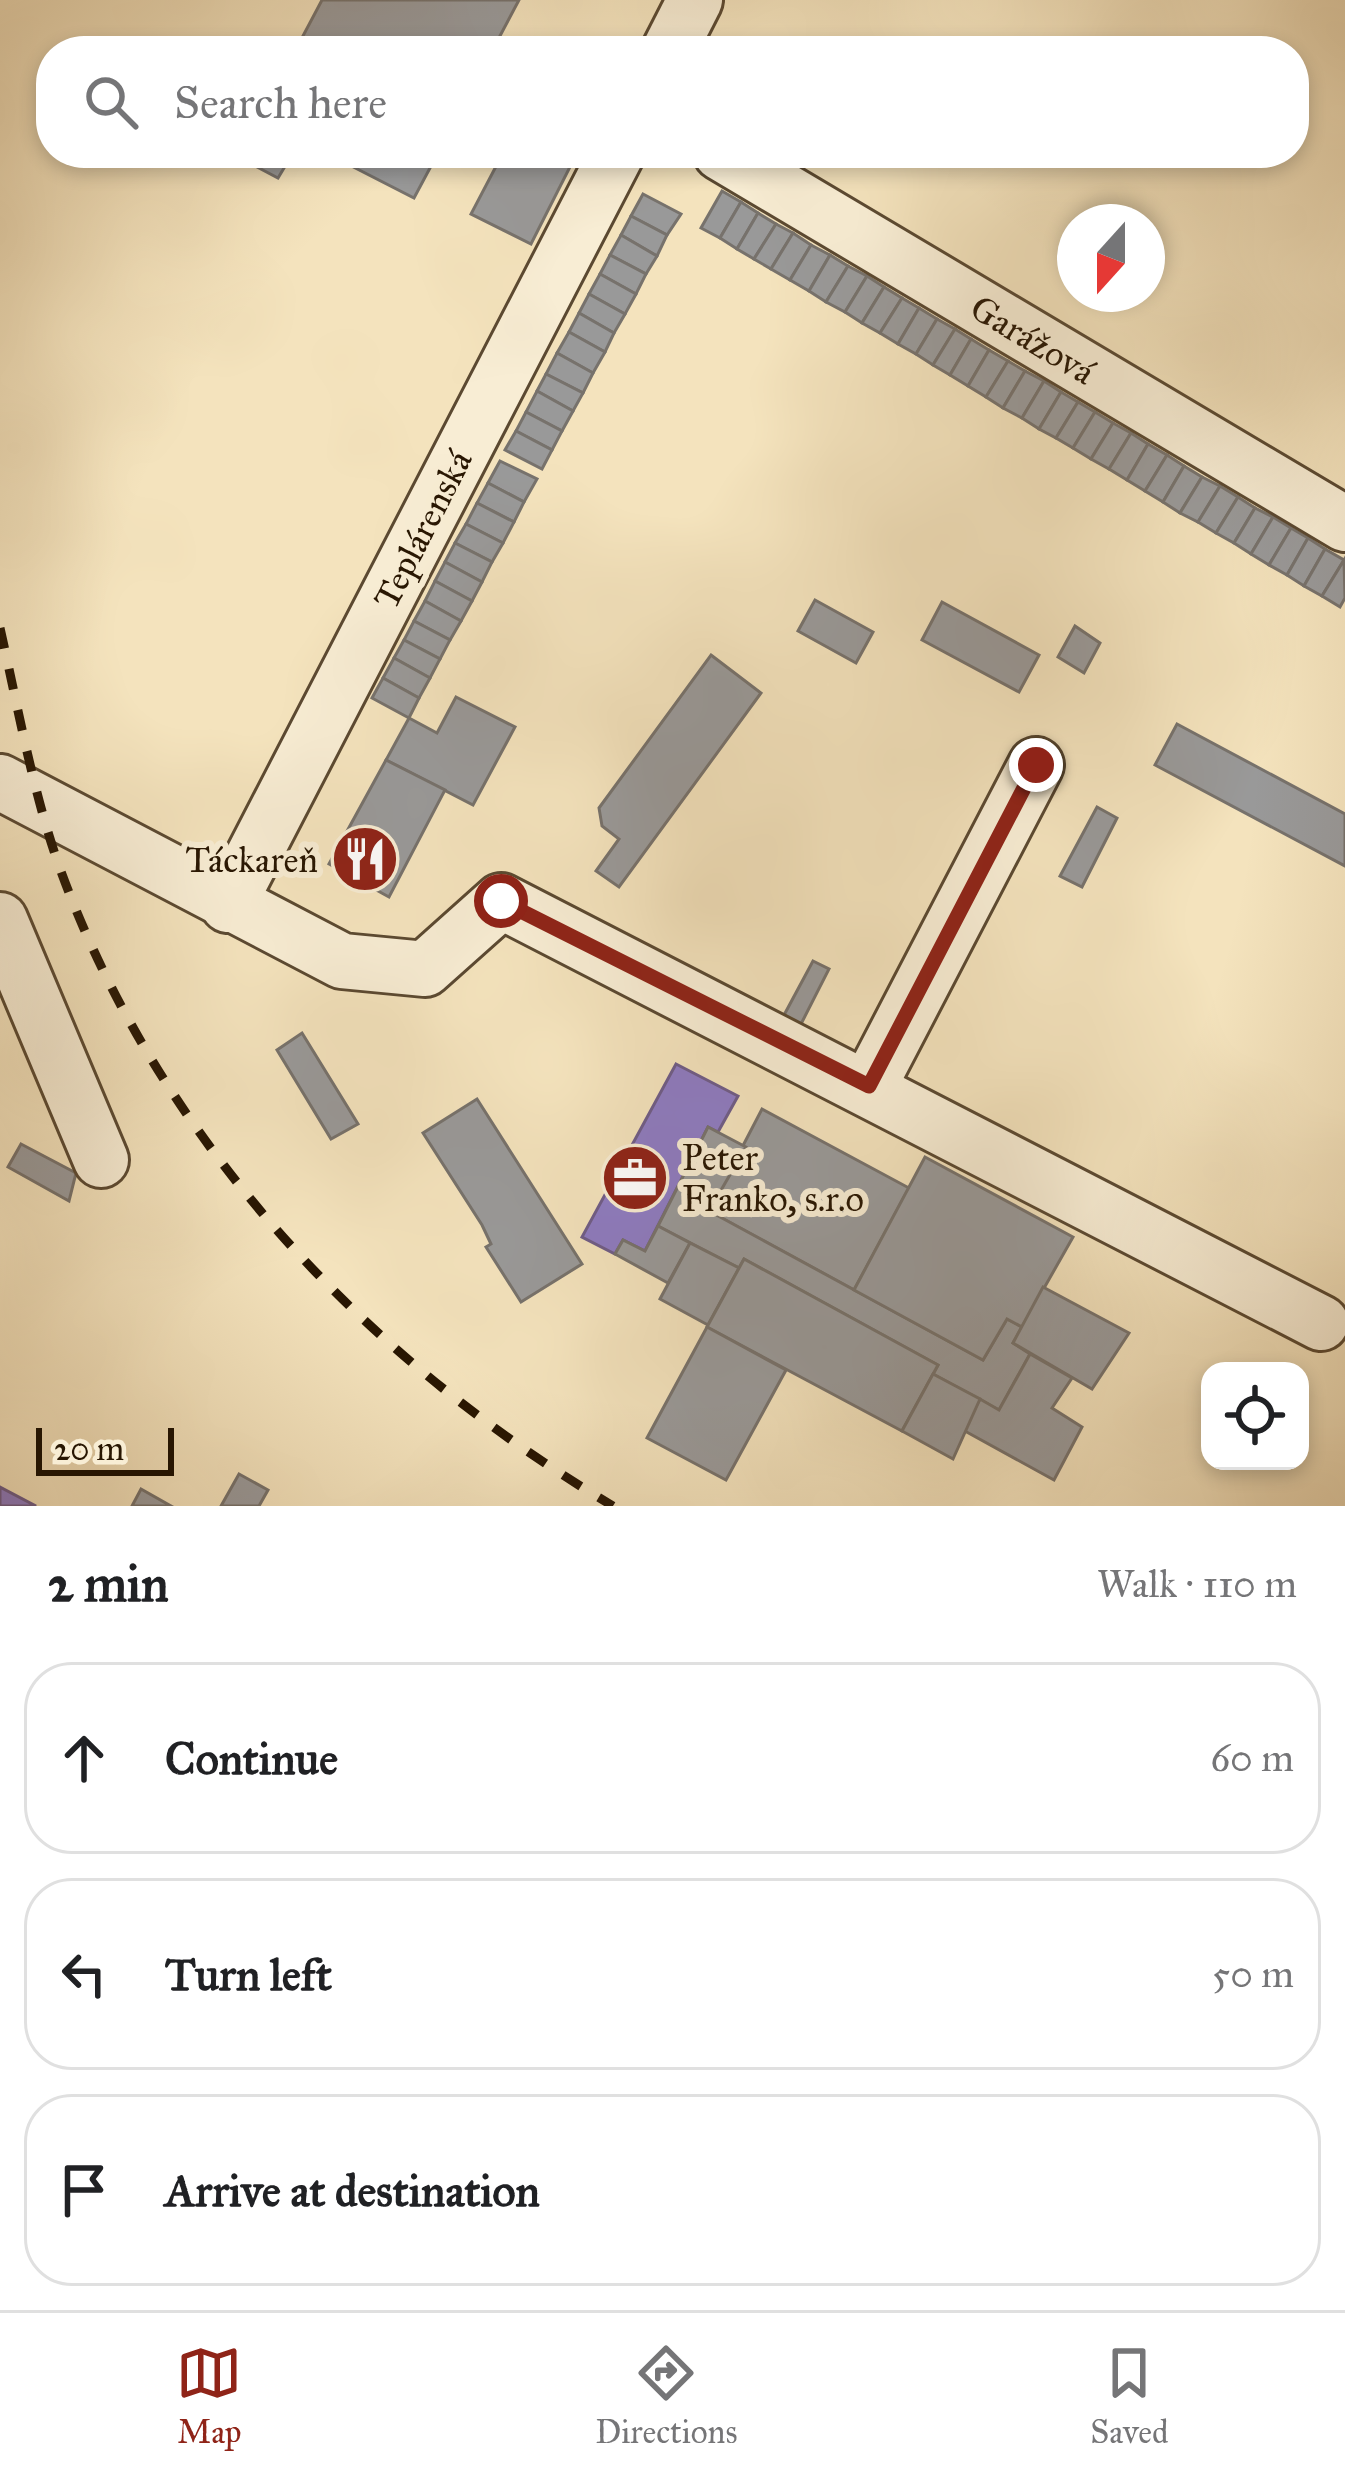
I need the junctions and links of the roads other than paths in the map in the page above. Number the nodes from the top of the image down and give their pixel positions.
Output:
1 (694, 0) edge
2 (676, 36) edge
3 (609, 168) edge
4 (746, 168) edge
5 (1345, 524) edge
6 (1036, 765) dead end
7 (1, 784) edge
8 (228, 905) junction
9 (0, 920) edge
10 (869, 1086) junction
11 (101, 1160) dead end
12 (1322, 1323) dead end

1 - 2 street
3 - 8 street, Teplárenská
4 - 5 street, Garážová
6 - 10 street
7 - 8 street
8 - 10 street
9 - 11 street
10 - 12 street

